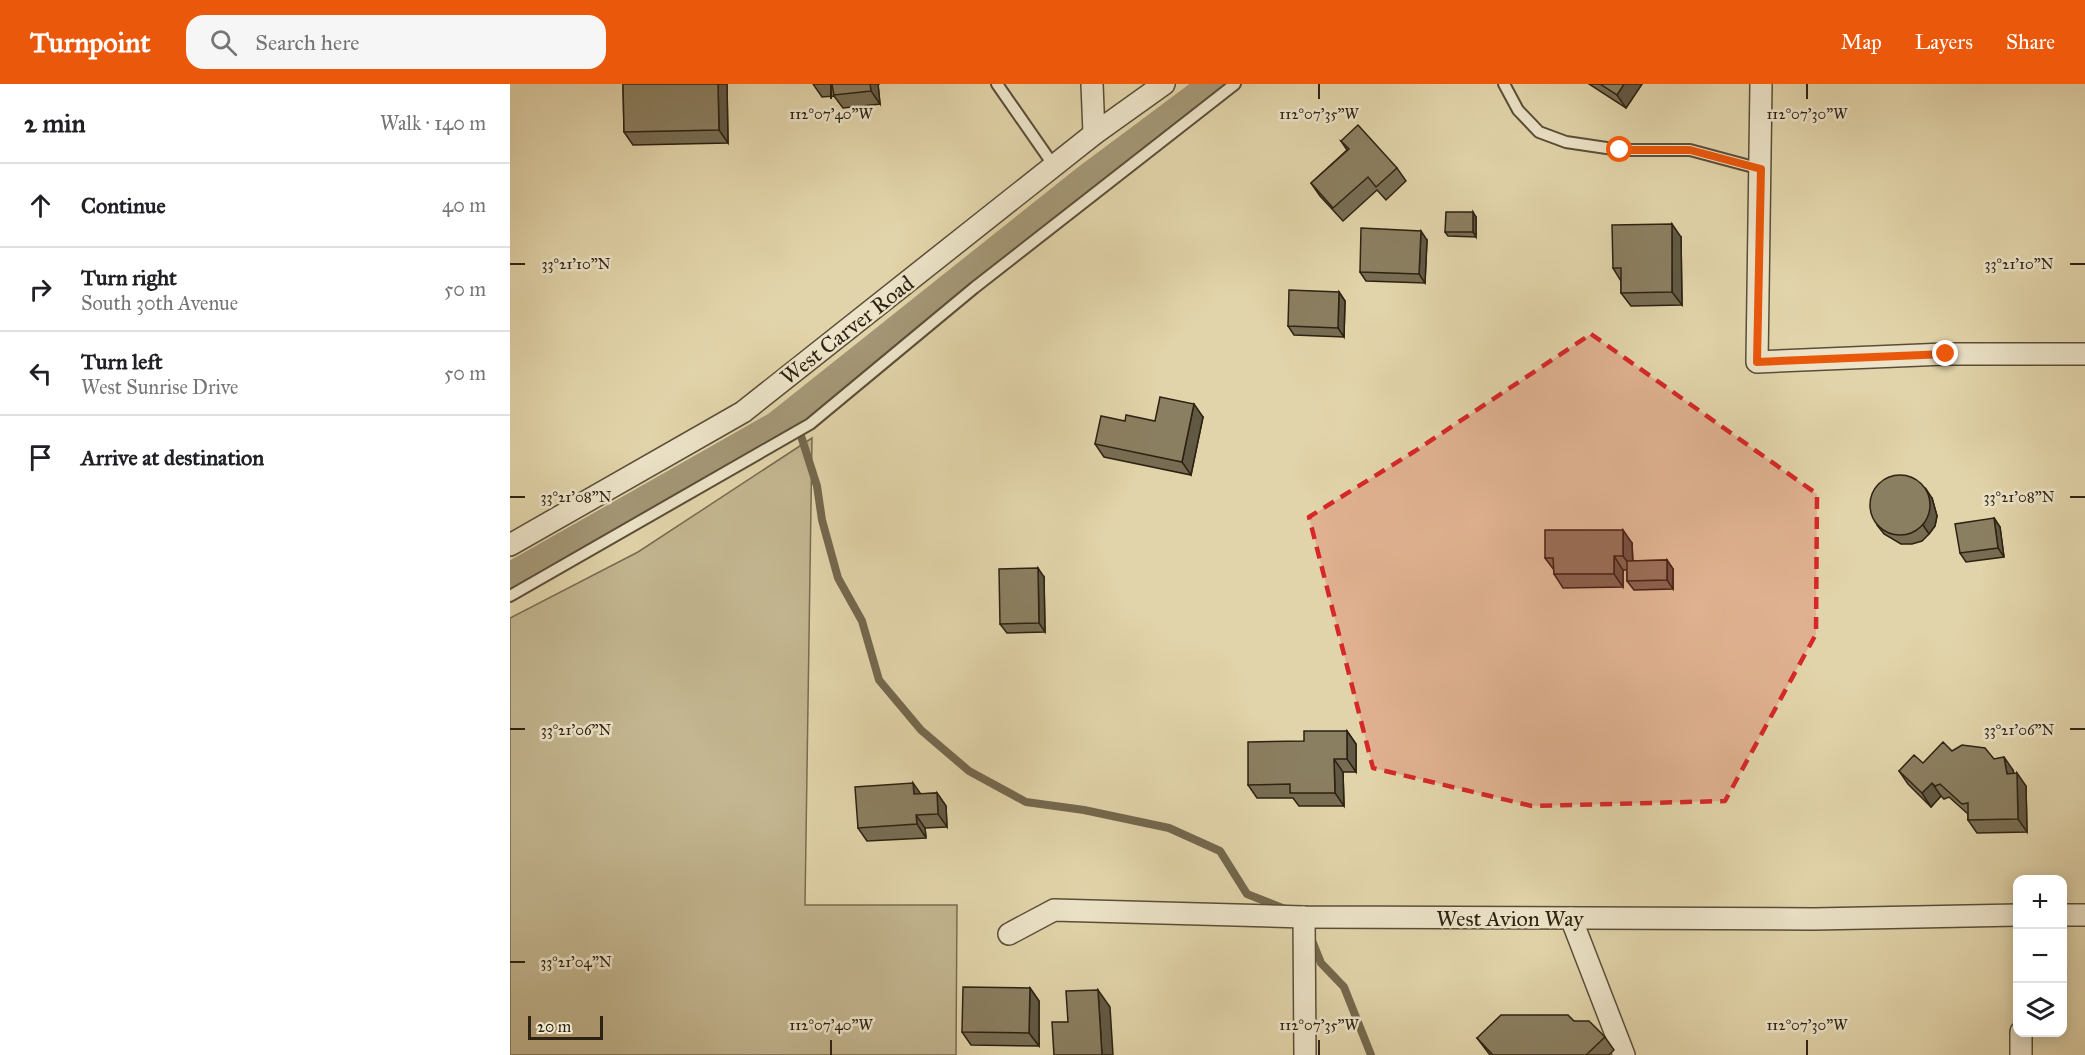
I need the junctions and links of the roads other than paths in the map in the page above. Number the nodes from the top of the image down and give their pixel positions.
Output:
1 (997, 84) edge
2 (1092, 84) edge
3 (1164, 84) edge
4 (1235, 84) edge
5 (1504, 84) edge
6 (1761, 84) edge
7 (1094, 134) junction
8 (1054, 166) junction
9 (1761, 169) junction
10 (2085, 354) edge
11 (510, 545) edge
12 (510, 596) edge
13 (2013, 915) edge
14 (2067, 915) edge
15 (2085, 915) edge
16 (1304, 917) junction
17 (1572, 918) junction
18 (1009, 934) dead end
19 (2021, 1037) edge
20 (1305, 1055) edge
21 (1624, 1055) edge
22 (2021, 1055) edge

1 - 8 lane
2 - 7 street
3 - 7 street, West Carver Road
4 - 12 lane
5 - 9 lane
6 - 9 street
7 - 8 street, West Carver Road
8 - 11 street, West Carver Road
9 - 10 street
13 - 17 street, West Avion Way
14 - 15 street
16 - 17 street, West Avion Way
16 - 18 street, West Avion Way
16 - 20 street
17 - 21 street
19 - 22 street

